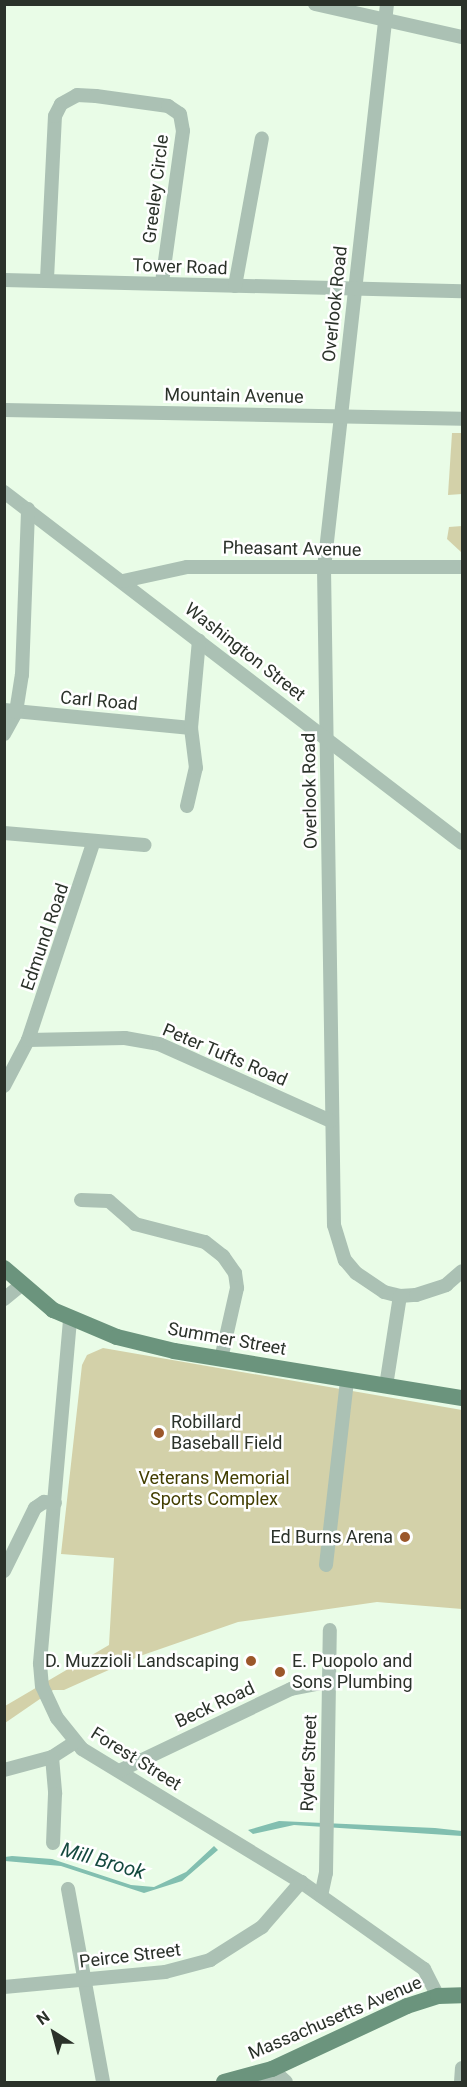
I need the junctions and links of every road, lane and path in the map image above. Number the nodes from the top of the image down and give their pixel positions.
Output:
1 (315, 4) edge
2 (387, 4) edge
3 (385, 19) junction
4 (462, 37) edge
5 (262, 138) dead end
6 (47, 279) junction
7 (4, 280) edge
8 (162, 282) junction
9 (235, 286) junction
10 (354, 290) junction
11 (462, 291) edge
12 (4, 410) edge
13 (341, 415) junction
14 (462, 419) edge
15 (4, 492) edge
16 (28, 509) junction
17 (462, 567) edge
18 (324, 568) junction
19 (123, 581) junction
20 (199, 640) junction
21 (10, 711) edge
22 (191, 728) junction
23 (4, 734) edge
24 (327, 739) junction
25 (188, 806) dead end
26 (4, 833) edge
27 (93, 843) junction
28 (462, 843) edge
29 (144, 845) dead end
30 (28, 1040) junction
31 (4, 1086) edge
32 (332, 1121) junction
33 (81, 1200) dead end
34 (4, 1268) edge
35 (462, 1271) edge
36 (21, 1285) junction
37 (400, 1296) junction
38 (4, 1299) edge
39 (70, 1320) junction
40 (221, 1359) junction
41 (347, 1380) junction
42 (386, 1386) junction
43 (462, 1398) edge
44 (55, 1503) junction
45 (326, 1565) dead end
46 (4, 1571) edge
47 (330, 1630) dead end
48 (328, 1683) junction
49 (75, 1742) junction
50 (52, 1757) junction
51 (4, 1770) edge
52 (119, 1771) junction
53 (52, 1843) dead end
54 (302, 1882) junction
55 (68, 1889) dead end
56 (321, 1896) junction
57 (85, 1980) junction
58 (4, 1987) edge
59 (462, 1995) edge
60 (438, 1996) junction
61 (462, 2068) edge
62 (269, 2076) edge
63 (103, 2082) edge
64 (224, 2082) edge
65 (286, 2082) edge
66 (461, 2082) edge

1 - 3 street
2 - 3 street, Overlook Road
3 - 4 street
3 - 10 street, Overlook Road
5 - 9 street
6 - 7 street, Tower Road
6 - 8 street, Tower Road
6 - 8 street, Greeley Circle
8 - 9 street, Tower Road
9 - 10 street, Tower Road
10 - 11 street, Tower Road
10 - 13 street, Overlook Road
12 - 13 street, Mountain Avenue
13 - 14 street, Mountain Avenue
13 - 18 street, Overlook Road
15 - 16 street, Washington Street
16 - 19 street, Washington Street
16 - 21 street
17 - 18 street, Pheasant Avenue
18 - 19 street, Pheasant Avenue
18 - 24 street, Overlook Road
19 - 20 street, Washington Street
20 - 22 street
20 - 24 street, Washington Street
21 - 22 street, Carl Road
21 - 23 street
22 - 25 street
24 - 28 street, Washington Street
24 - 32 street, Overlook Road
26 - 27 street
27 - 29 street
27 - 30 street, Edmund Road
30 - 31 street, Edmund Road
30 - 32 street, Peter Tufts Road
32 - 37 street, Overlook Road
33 - 40 street
34 - 36 main road, Summer Street
35 - 37 street
36 - 38 street
36 - 39 main road, Summer Street
37 - 42 street
39 - 40 main road, Summer Street
39 - 44 street, Forest Street
40 - 41 main road, Summer Street
41 - 42 main road, Summer Street
41 - 45 street
42 - 43 main road, Summer Street
44 - 46 street
44 - 49 street, Forest Street
47 - 48 street, Ryder Street
48 - 52 street, Beck Road
48 - 56 street, Ryder Street
49 - 50 street
49 - 52 street, Forest Street
50 - 51 street
50 - 53 street
52 - 54 street, Forest Street
54 - 56 street, Forest Street
54 - 57 street, Peirce Street
55 - 57 street
56 - 60 street, Forest Street
57 - 58 street, Peirce Street
57 - 63 street
59 - 60 main road, Massachusetts Avenue
60 - 62 main road, Massachusetts Avenue
61 - 66 street
62 - 64 main road, Massachusetts Avenue
62 - 65 street

